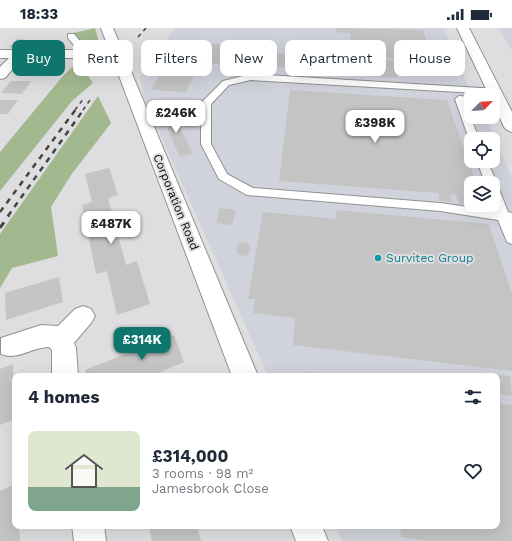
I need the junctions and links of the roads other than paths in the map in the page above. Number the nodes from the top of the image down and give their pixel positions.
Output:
1 (107, 28) edge
2 (463, 28) edge
3 (71, 36) dead end
4 (74, 40) edge
5 (111, 40) edge
6 (0, 54) edge
7 (12, 54) edge
8 (12, 62) edge
9 (0, 75) edge
10 (125, 76) edge
11 (491, 88) edge
12 (464, 95) edge
13 (464, 99) edge
14 (500, 105) edge
15 (464, 112) edge
16 (512, 127) edge
17 (500, 202) edge
18 (508, 217) edge
19 (512, 239) edge
20 (83, 316) dead end
21 (59, 342) junction
22 (10, 346) dead end
23 (66, 373) edge
24 (244, 373) edge
25 (88, 529) edge
26 (307, 529) edge
27 (90, 541) edge
28 (312, 541) edge

1 - 5 street, Corporation Road
2 - 11 street
3 - 4 lane
6 - 7 street
8 - 9 street
10 - 24 street, Corporation Road
12 - 18 lane
13 - 15 lane
14 - 16 street
17 - 18 lane
18 - 19 lane
20 - 21 street
21 - 22 street
21 - 23 street
25 - 27 street
26 - 28 street

